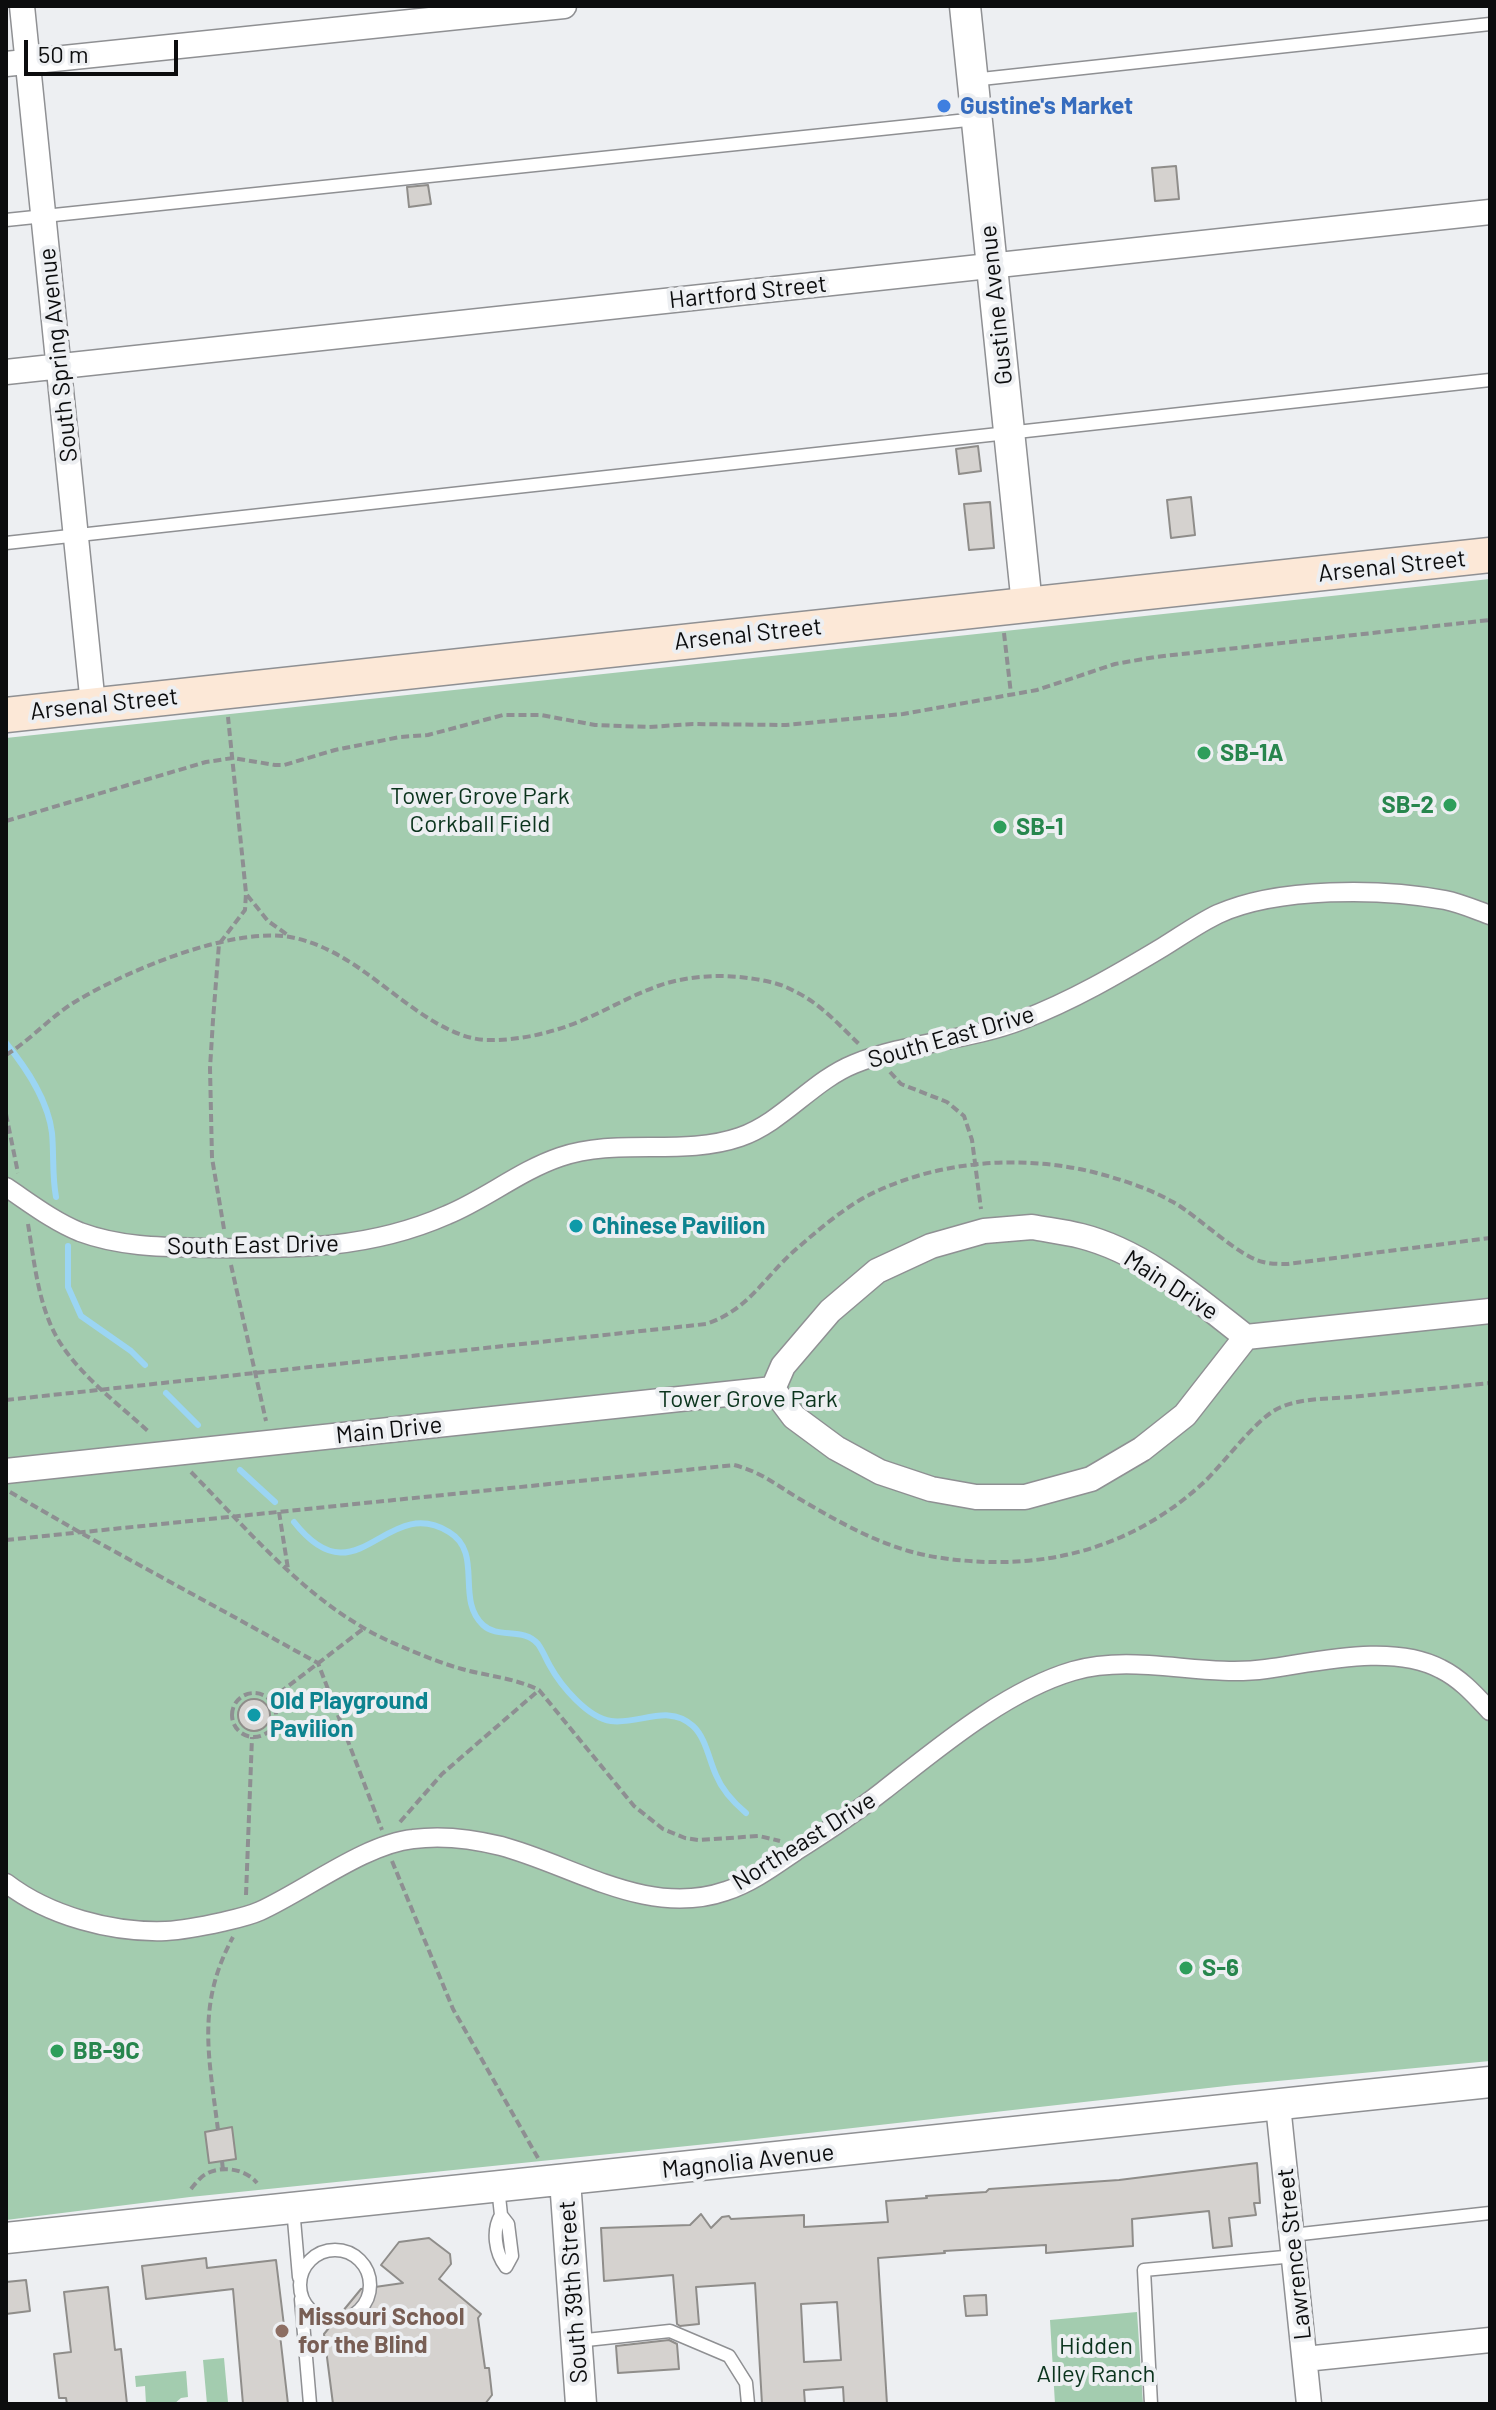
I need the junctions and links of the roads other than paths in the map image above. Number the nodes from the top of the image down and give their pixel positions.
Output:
1 (22, 6) edge
2 (564, 6) edge
3 (965, 6) edge
4 (1490, 24) edge
5 (17, 63) edge
6 (972, 80) junction
7 (977, 119) junction
8 (1490, 212) edge
9 (44, 216) junction
10 (6, 220) edge
11 (992, 266) junction
12 (59, 367) junction
13 (6, 372) edge
14 (1490, 380) edge
15 (1009, 432) junction
16 (76, 536) junction
17 (6, 543) edge
18 (1490, 555) edge
19 (1027, 605) junction
20 (93, 705) junction
21 (6, 715) edge
22 (1490, 915) edge
23 (6, 1187) edge
24 (1490, 1311) edge
25 (1246, 1337) junction
26 (773, 1389) junction
27 (6, 1471) edge
28 (1490, 1711) edge
29 (6, 1883) edge
30 (1490, 2082) edge
31 (1278, 2105) junction
32 (565, 2180) junction
33 (293, 2208) junction
34 (1490, 2213) edge
35 (6, 2238) edge
36 (1294, 2246) junction
37 (300, 2286) junction
38 (1490, 2340) edge
39 (577, 2341) junction
40 (1305, 2359) junction
41 (310, 2404) edge
42 (581, 2404) edge
43 (748, 2404) edge
44 (1151, 2404) edge
45 (1309, 2404) edge

1 - 5 street, South Spring Avenue
2 - 5 street
3 - 6 street, Gustine Avenue
4 - 6 lane
5 - 9 street, South Spring Avenue
6 - 7 street, Gustine Avenue
7 - 9 lane
7 - 11 street, Gustine Avenue
8 - 11 street, Hartford Street
9 - 10 lane
9 - 12 street, South Spring Avenue
11 - 12 street, Hartford Street
11 - 15 street, Gustine Avenue
12 - 13 street, Hartford Street
12 - 16 street, South Spring Avenue
14 - 15 lane
15 - 16 lane
15 - 19 street, Gustine Avenue
16 - 17 lane
16 - 20 street, South Spring Avenue
18 - 19 main road, Arsenal Street
19 - 20 main road, Arsenal Street
20 - 21 main road, Arsenal Street
22 - 23 street, South East Drive
24 - 25 street
25 - 26 street, Main Drive
25 - 26 street
26 - 27 street, Main Drive
28 - 29 street, Northeast Drive
30 - 31 street, Magnolia Avenue
31 - 32 street, Magnolia Avenue
31 - 36 street, Lawrence Street
32 - 33 street, Magnolia Avenue
32 - 39 street, South 39th Street
33 - 35 street, Magnolia Avenue
33 - 37 lane
34 - 36 lane
36 - 40 street, Lawrence Street
36 - 44 lane
37 - 37 lane
37 - 41 lane
38 - 40 street
39 - 42 street, South 39th Street
39 - 43 lane
40 - 45 street, Lawrence Street

